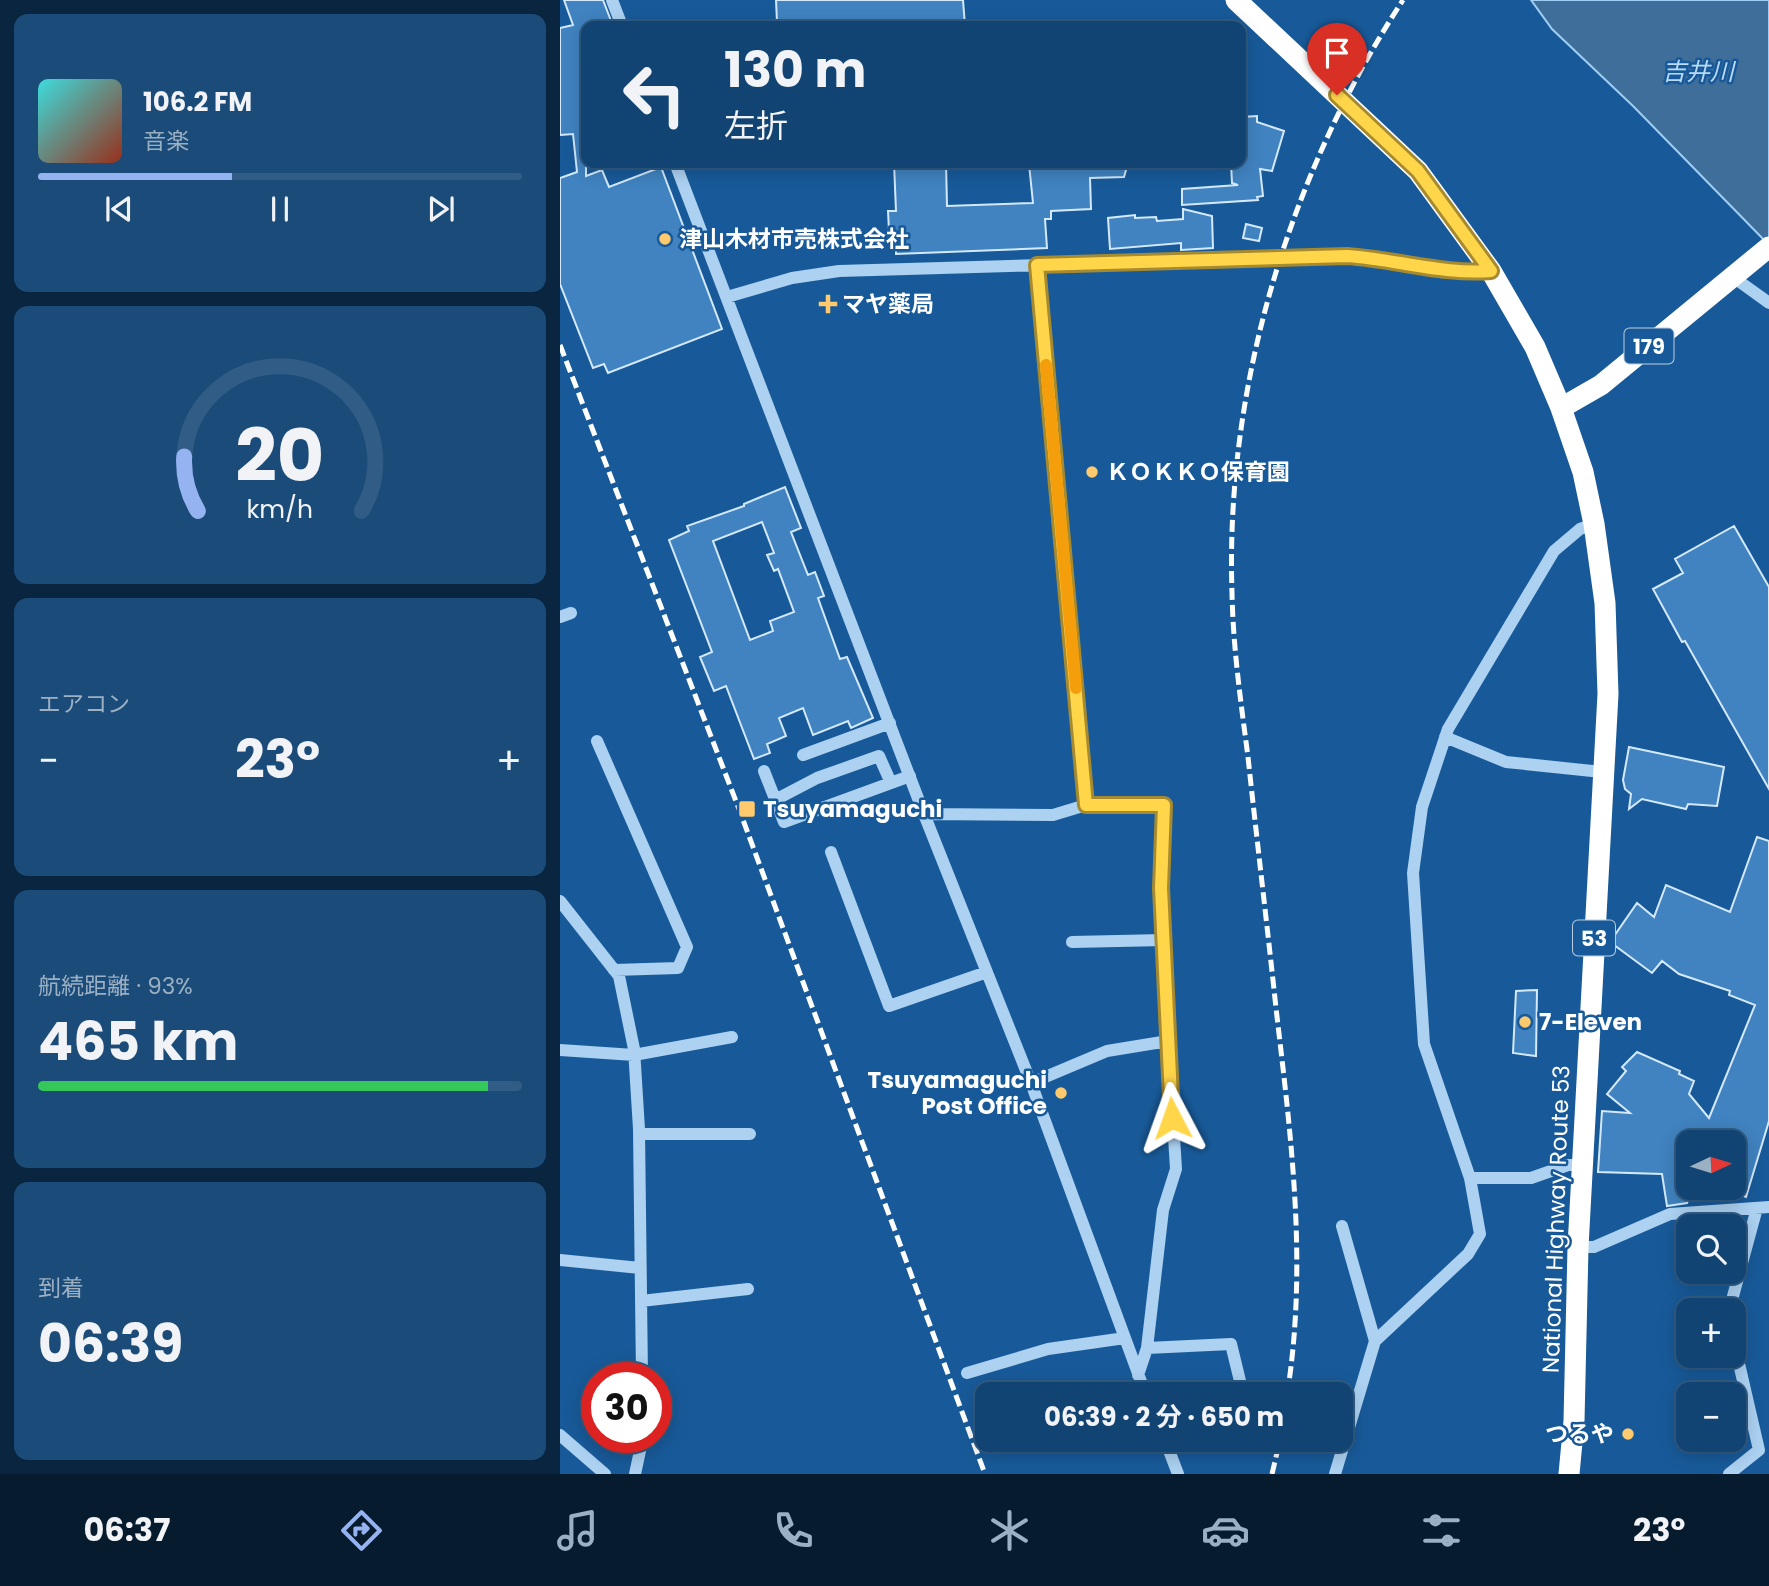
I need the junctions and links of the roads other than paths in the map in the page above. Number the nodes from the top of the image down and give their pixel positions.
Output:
1 (612, 0) edge
2 (1236, 0) edge
3 (620, 21) edge
4 (677, 168) edge
5 (1769, 247) edge
6 (1037, 265) junction
7 (1491, 271) junction
8 (1732, 277) junction
9 (727, 296) junction
10 (1769, 303) edge
11 (1561, 408) junction
12 (1594, 524) junction
13 (890, 723) junction
14 (1445, 737) junction
15 (597, 741) dead end
16 (803, 755) dead end
17 (764, 771) dead end
18 (1602, 772) junction
19 (910, 776) junction
20 (891, 783) junction
21 (775, 800) junction
22 (1086, 805) junction
23 (924, 814) junction
24 (831, 852) dead end
25 (560, 901) edge
26 (1164, 940) junction
27 (1072, 942) dead end
28 (614, 970) junction
29 (987, 971) junction
30 (732, 1037) dead end
31 (1167, 1041) junction
32 (560, 1050) edge
33 (634, 1055) junction
34 (1031, 1083) junction
35 (639, 1134) junction
36 (750, 1134) dead end
37 (1583, 1165) junction
38 (1470, 1178) junction
39 (1763, 1208) edge
40 (1342, 1226) dead end
41 (1578, 1247) junction
42 (560, 1260) edge
43 (640, 1268) junction
44 (748, 1289) dead end
45 (1733, 1298) edge
46 (641, 1301) junction
47 (1125, 1338) junction
48 (1375, 1341) junction
49 (1147, 1348) junction
50 (642, 1362) edge
51 (1742, 1368) edge
52 (967, 1373) dead end
53 (1138, 1375) junction
54 (1240, 1381) dead end
55 (1141, 1382) edge
56 (560, 1435) edge
57 (1764, 1445) edge
58 (1170, 1452) edge
59 (640, 1453) edge
60 (605, 1474) edge
61 (635, 1474) edge
62 (1178, 1474) edge
63 (1335, 1474) edge
64 (1569, 1474) edge
65 (1729, 1474) edge

1 - 3 street
2 - 7 highway, National Highway Route 53 / 53
4 - 9 street
5 - 8 highway, 179
6 - 7 street
6 - 9 street
6 - 22 street
7 - 11 highway, National Highway Route 53 / 53
8 - 10 street
8 - 11 highway, 179
9 - 13 street
11 - 12 highway, National Highway Route 53 / 53
12 - 14 street
12 - 18 highway, National Highway Route 53 / 53
13 - 16 street
13 - 19 street
14 - 18 street
14 - 38 street
15 - 28 street
17 - 21 street
18 - 37 highway, National Highway Route 53 / 53
19 - 20 street
19 - 23 street
20 - 21 street
20 - 21 street
22 - 23 street
22 - 26 street
23 - 29 street
24 - 29 street
25 - 28 street
26 - 27 street
26 - 31 street
28 - 33 street
29 - 34 street
30 - 33 street
31 - 34 street
31 - 49 street
32 - 33 street
33 - 35 street
34 - 47 street
35 - 36 street
35 - 43 street
37 - 38 street
37 - 41 highway, National Highway Route 53 / 53
38 - 48 street
39 - 41 street
39 - 45 street
40 - 48 street
41 - 64 highway, National Highway Route 53 / 53
42 - 43 street
43 - 46 street
44 - 46 street
46 - 50 street
47 - 52 street
47 - 53 street
48 - 63 street
49 - 53 street
49 - 54 street
51 - 57 street
53 - 55 street
56 - 60 street
57 - 65 street
58 - 62 street
59 - 61 street

